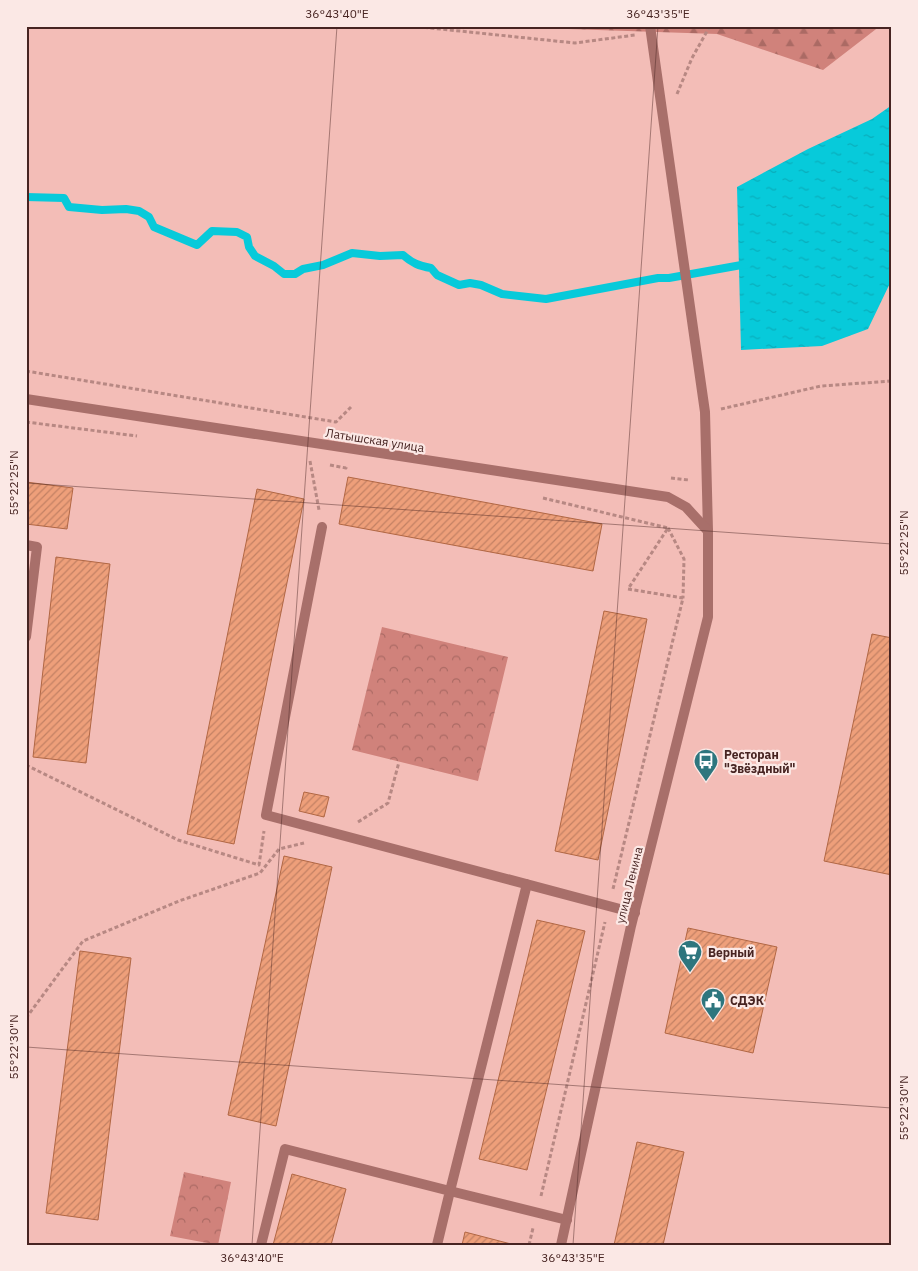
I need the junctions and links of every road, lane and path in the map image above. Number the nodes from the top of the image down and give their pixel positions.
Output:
1 (411, 26) edge
2 (710, 26) edge
3 (650, 29) edge
4 (665, 124) junction
5 (26, 371) edge
6 (892, 381) edge
7 (26, 399) edge
8 (351, 407) dead end
9 (706, 412) junction
10 (26, 422) edge
11 (145, 436) dead end
12 (301, 460) dead end
13 (310, 461) junction
14 (347, 461) dead end
15 (319, 463) dead end
16 (328, 465) dead end
17 (536, 496) dead end
18 (322, 527) joint
19 (668, 528) junction
20 (708, 531) junction
21 (26, 545) edge
22 (684, 598) junction
23 (26, 637) edge
24 (399, 762) dead end
25 (26, 765) edge
26 (266, 815) junction
27 (339, 835) junction
28 (305, 843) dead end
29 (527, 884) junction
30 (609, 906) junction
31 (635, 913) junction
32 (26, 1018) edge
33 (450, 1190) junction
34 (537, 1212) junction
35 (567, 1220) junction
36 (261, 1245) edge
37 (436, 1245) edge
38 (529, 1245) edge
39 (561, 1245) edge

1 - 3 path
2 - 4 path
3 - 4 street, улица Ленина
4 - 9 street, улица Ленина
5 - 8 path
6 - 9 path
7 - 20 street, Латышская улица
9 - 20 street, улица Ленина
10 - 11 path
12 - 13 path
13 - 15 path
13 - 18 path
14 - 16 path
17 - 19 path
18 - 26 street
19 - 22 path
19 - 22 path
20 - 31 street, улица Ленина
21 - 23 street
22 - 30 path
24 - 27 path
25 - 26 path
26 - 27 street
27 - 29 street
28 - 32 path
29 - 30 street
29 - 33 street
30 - 31 street
30 - 34 path
31 - 35 street, улица Ленина
33 - 34 street
33 - 36 street
33 - 37 street
34 - 35 street
34 - 38 path
35 - 39 street, улица Ленина

